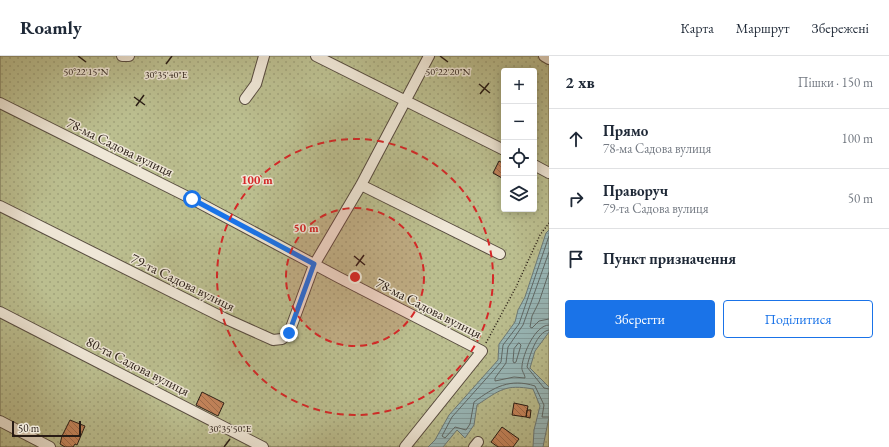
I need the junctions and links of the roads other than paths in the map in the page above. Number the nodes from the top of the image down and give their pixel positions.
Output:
1 (122, 56) edge
2 (129, 56) edge
3 (264, 56) edge
4 (316, 56) edge
5 (429, 56) edge
6 (544, 56) edge
7 (549, 59) edge
8 (245, 99) dead end
9 (405, 99) junction
10 (0, 103) edge
11 (501, 148) edge
12 (537, 167) edge
13 (549, 173) edge
14 (361, 185) junction
15 (0, 206) edge
16 (500, 254) dead end
17 (314, 264) junction
18 (0, 312) edge
19 (0, 422) edge
20 (50, 447) edge
21 (263, 447) edge
22 (405, 447) edge

1 - 2 street
3 - 8 street
4 - 9 street
5 - 9 street, 79-та Садова вулиця
6 - 7 street
9 - 11 street
9 - 14 street, 79-та Садова вулиця
10 - 17 street, 78-ма Садова вулиця
12 - 13 street
14 - 16 street
14 - 17 street, 79-та Садова вулиця
15 - 17 street, 79-та Садова вулиця
17 - 22 street, 78-ма Садова вулиця
18 - 21 street, 80-та Садова вулиця
19 - 20 street

